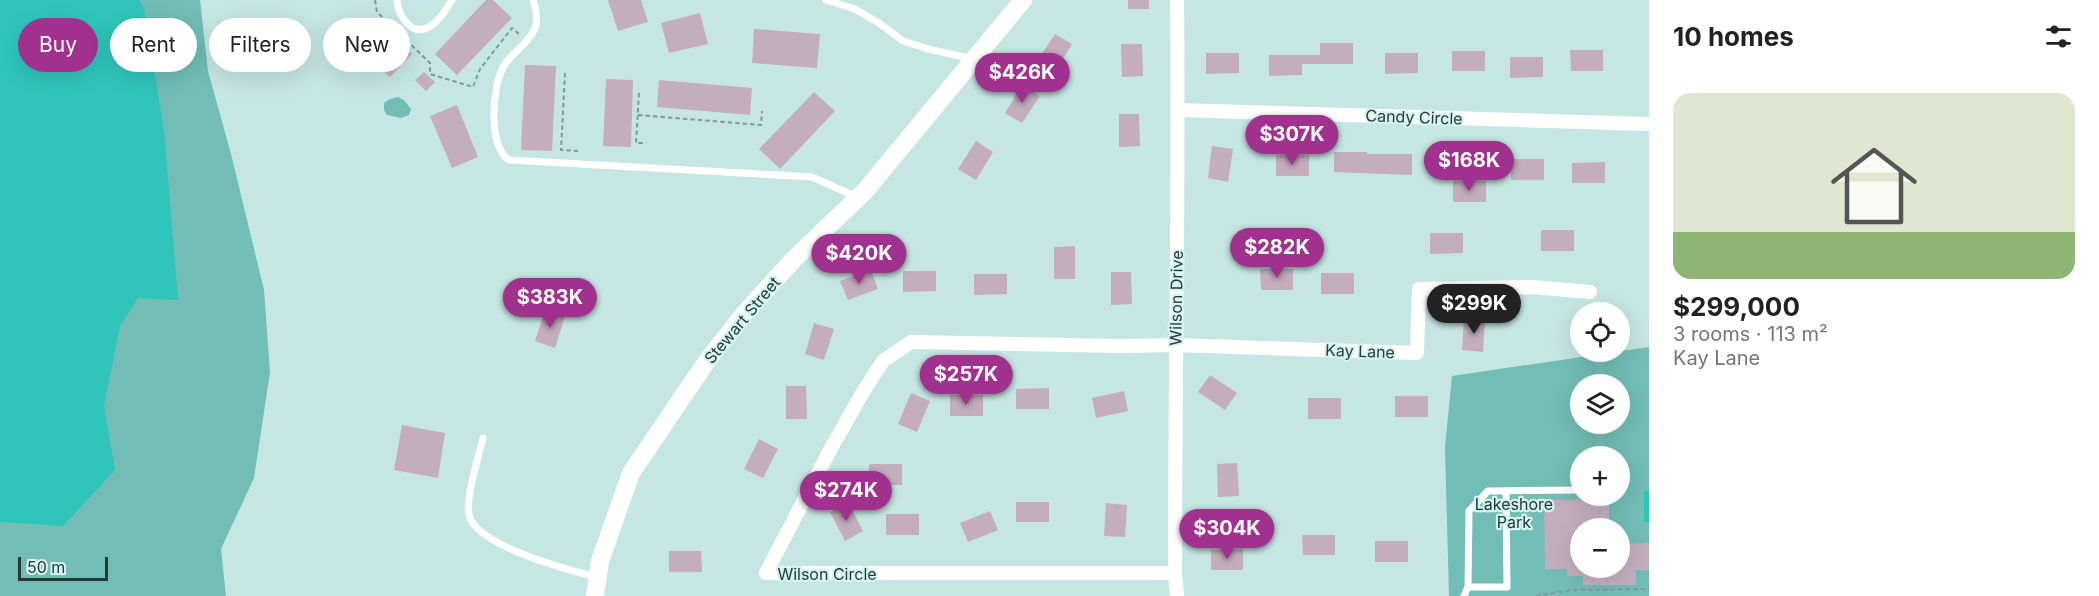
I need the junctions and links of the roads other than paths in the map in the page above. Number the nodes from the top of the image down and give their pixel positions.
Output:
1 (397, 0) edge
2 (452, 0) edge
3 (533, 0) edge
4 (826, 0) edge
5 (1023, 0) edge
6 (1177, 0) edge
7 (973, 59) junction
8 (1178, 110) junction
9 (1649, 124) edge
10 (858, 198) junction
11 (1590, 292) dead end
12 (1175, 345) junction
13 (483, 438) dead end
14 (1570, 490) edge
15 (1506, 491) junction
16 (1175, 573) junction
17 (598, 578) junction
18 (1468, 587) junction
19 (595, 596) edge
20 (1177, 596) edge
21 (1464, 596) edge

1 - 2 lane
3 - 10 lane
4 - 7 lane
5 - 7 street, Stewart Street
6 - 8 street, Wilson Drive
7 - 10 street, Stewart Street
8 - 9 street, Candy Circle
8 - 12 street, Wilson Drive
10 - 17 street, Stewart Street
11 - 12 street, Kay Lane
12 - 16 street, Wilson Drive
12 - 16 street, Wilson Circle
13 - 17 lane
14 - 15 lane
15 - 18 lane
15 - 18 lane
16 - 20 street, Wilson Drive
17 - 19 street, Stewart Street
18 - 21 lane

